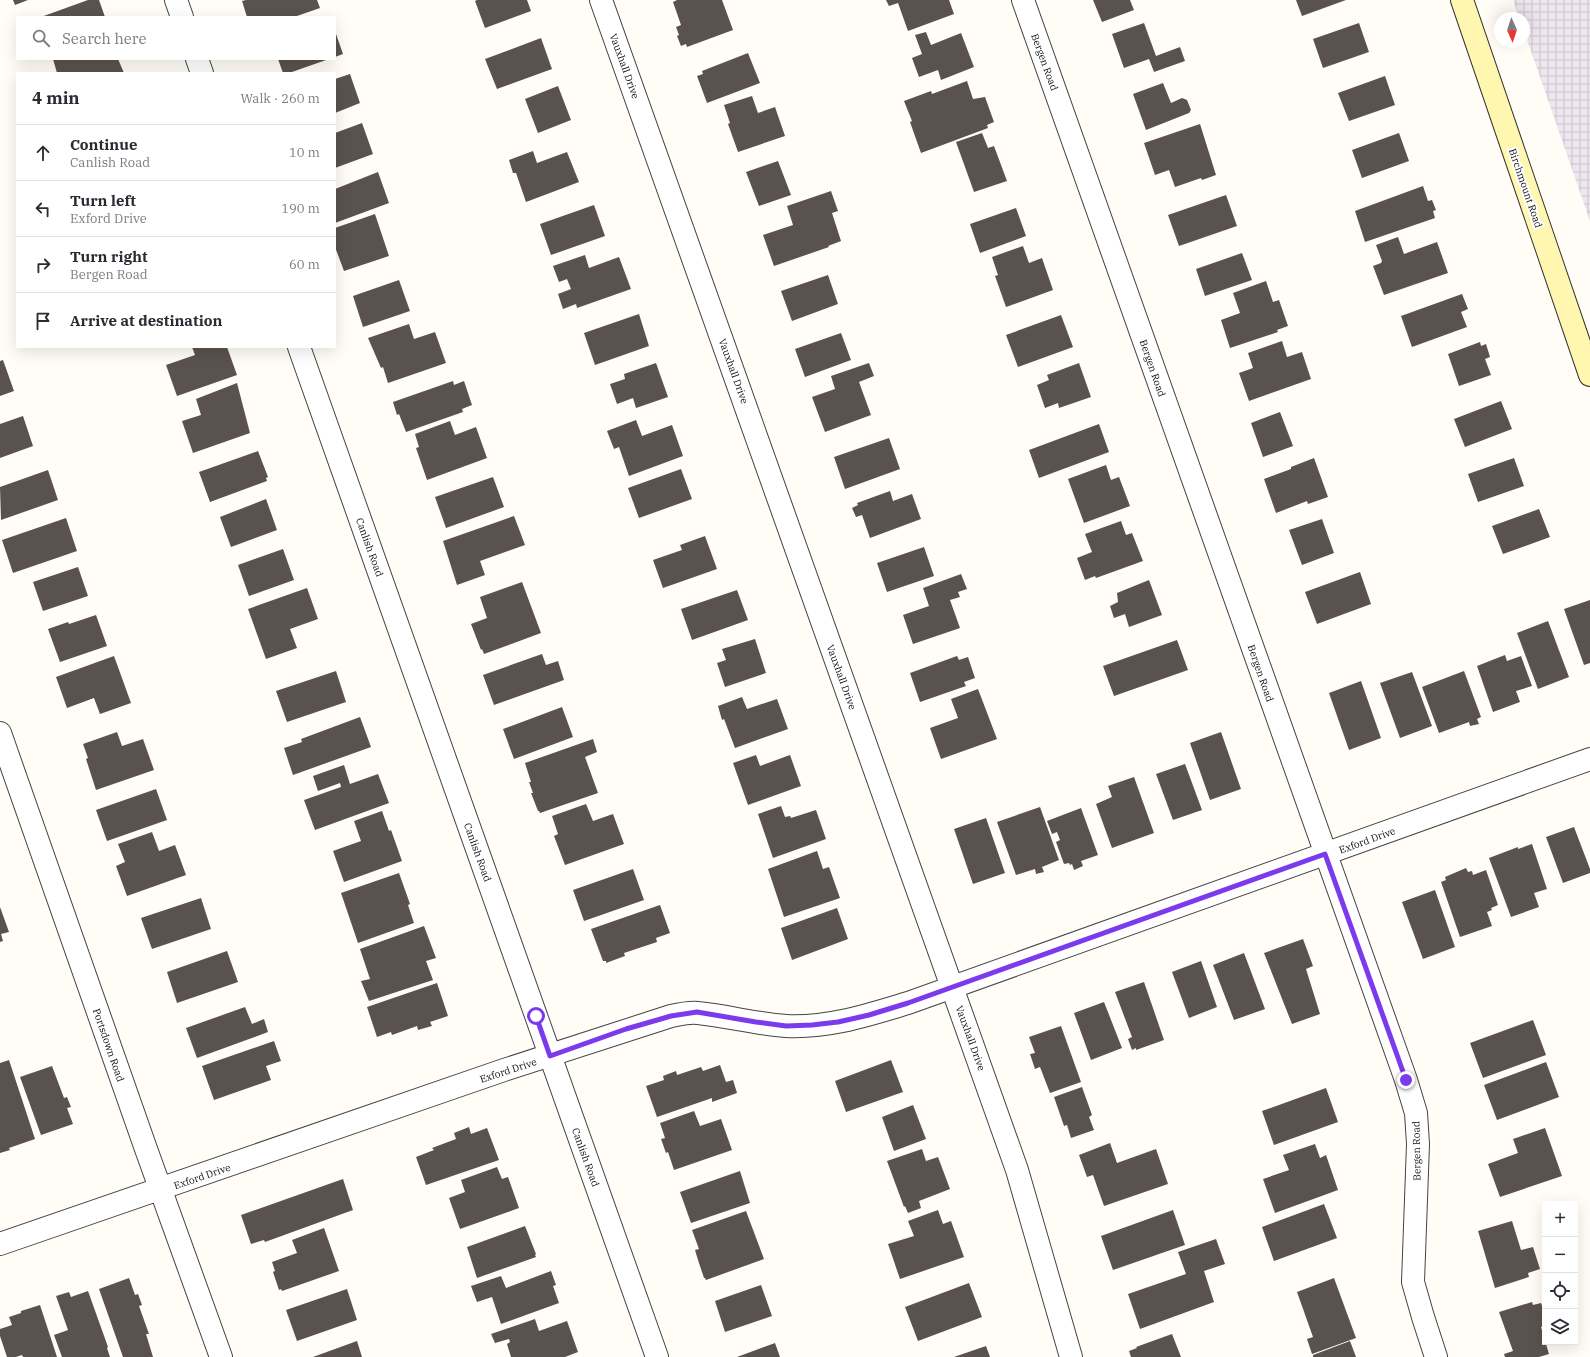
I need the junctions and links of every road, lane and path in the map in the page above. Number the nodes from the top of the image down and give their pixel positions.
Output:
1 (176, 0) edge
2 (601, 0) edge
3 (1023, 0) edge
4 (1462, 0) edge
5 (182, 16) edge
6 (197, 60) edge
7 (202, 72) edge
8 (299, 348) edge
9 (1590, 375) edge
10 (0, 733) edge
11 (1590, 759) edge
12 (6, 767) edge
13 (1325, 854) junction
14 (952, 987) junction
15 (550, 1056) junction
16 (161, 1189) junction
17 (0, 1244) edge
18 (221, 1357) edge
19 (657, 1357) edge
20 (1071, 1357) edge
21 (1436, 1357) edge

1 - 5 street
2 - 14 street, Vauxhall Drive
3 - 13 street, Bergen Road
4 - 9 main road, Birchmount Road
6 - 7 street
8 - 15 street, Canlish Road
10 - 12 street, Portsdown Road
11 - 13 street, Exford Drive
12 - 16 street, Portsdown Road
13 - 14 street, Exford Drive
13 - 21 street, Bergen Road
14 - 15 street, Exford Drive
14 - 20 street, Vauxhall Drive
15 - 16 street, Exford Drive
15 - 19 street, Canlish Road
16 - 17 street, Exford Drive
16 - 18 street, Portsdown Road

